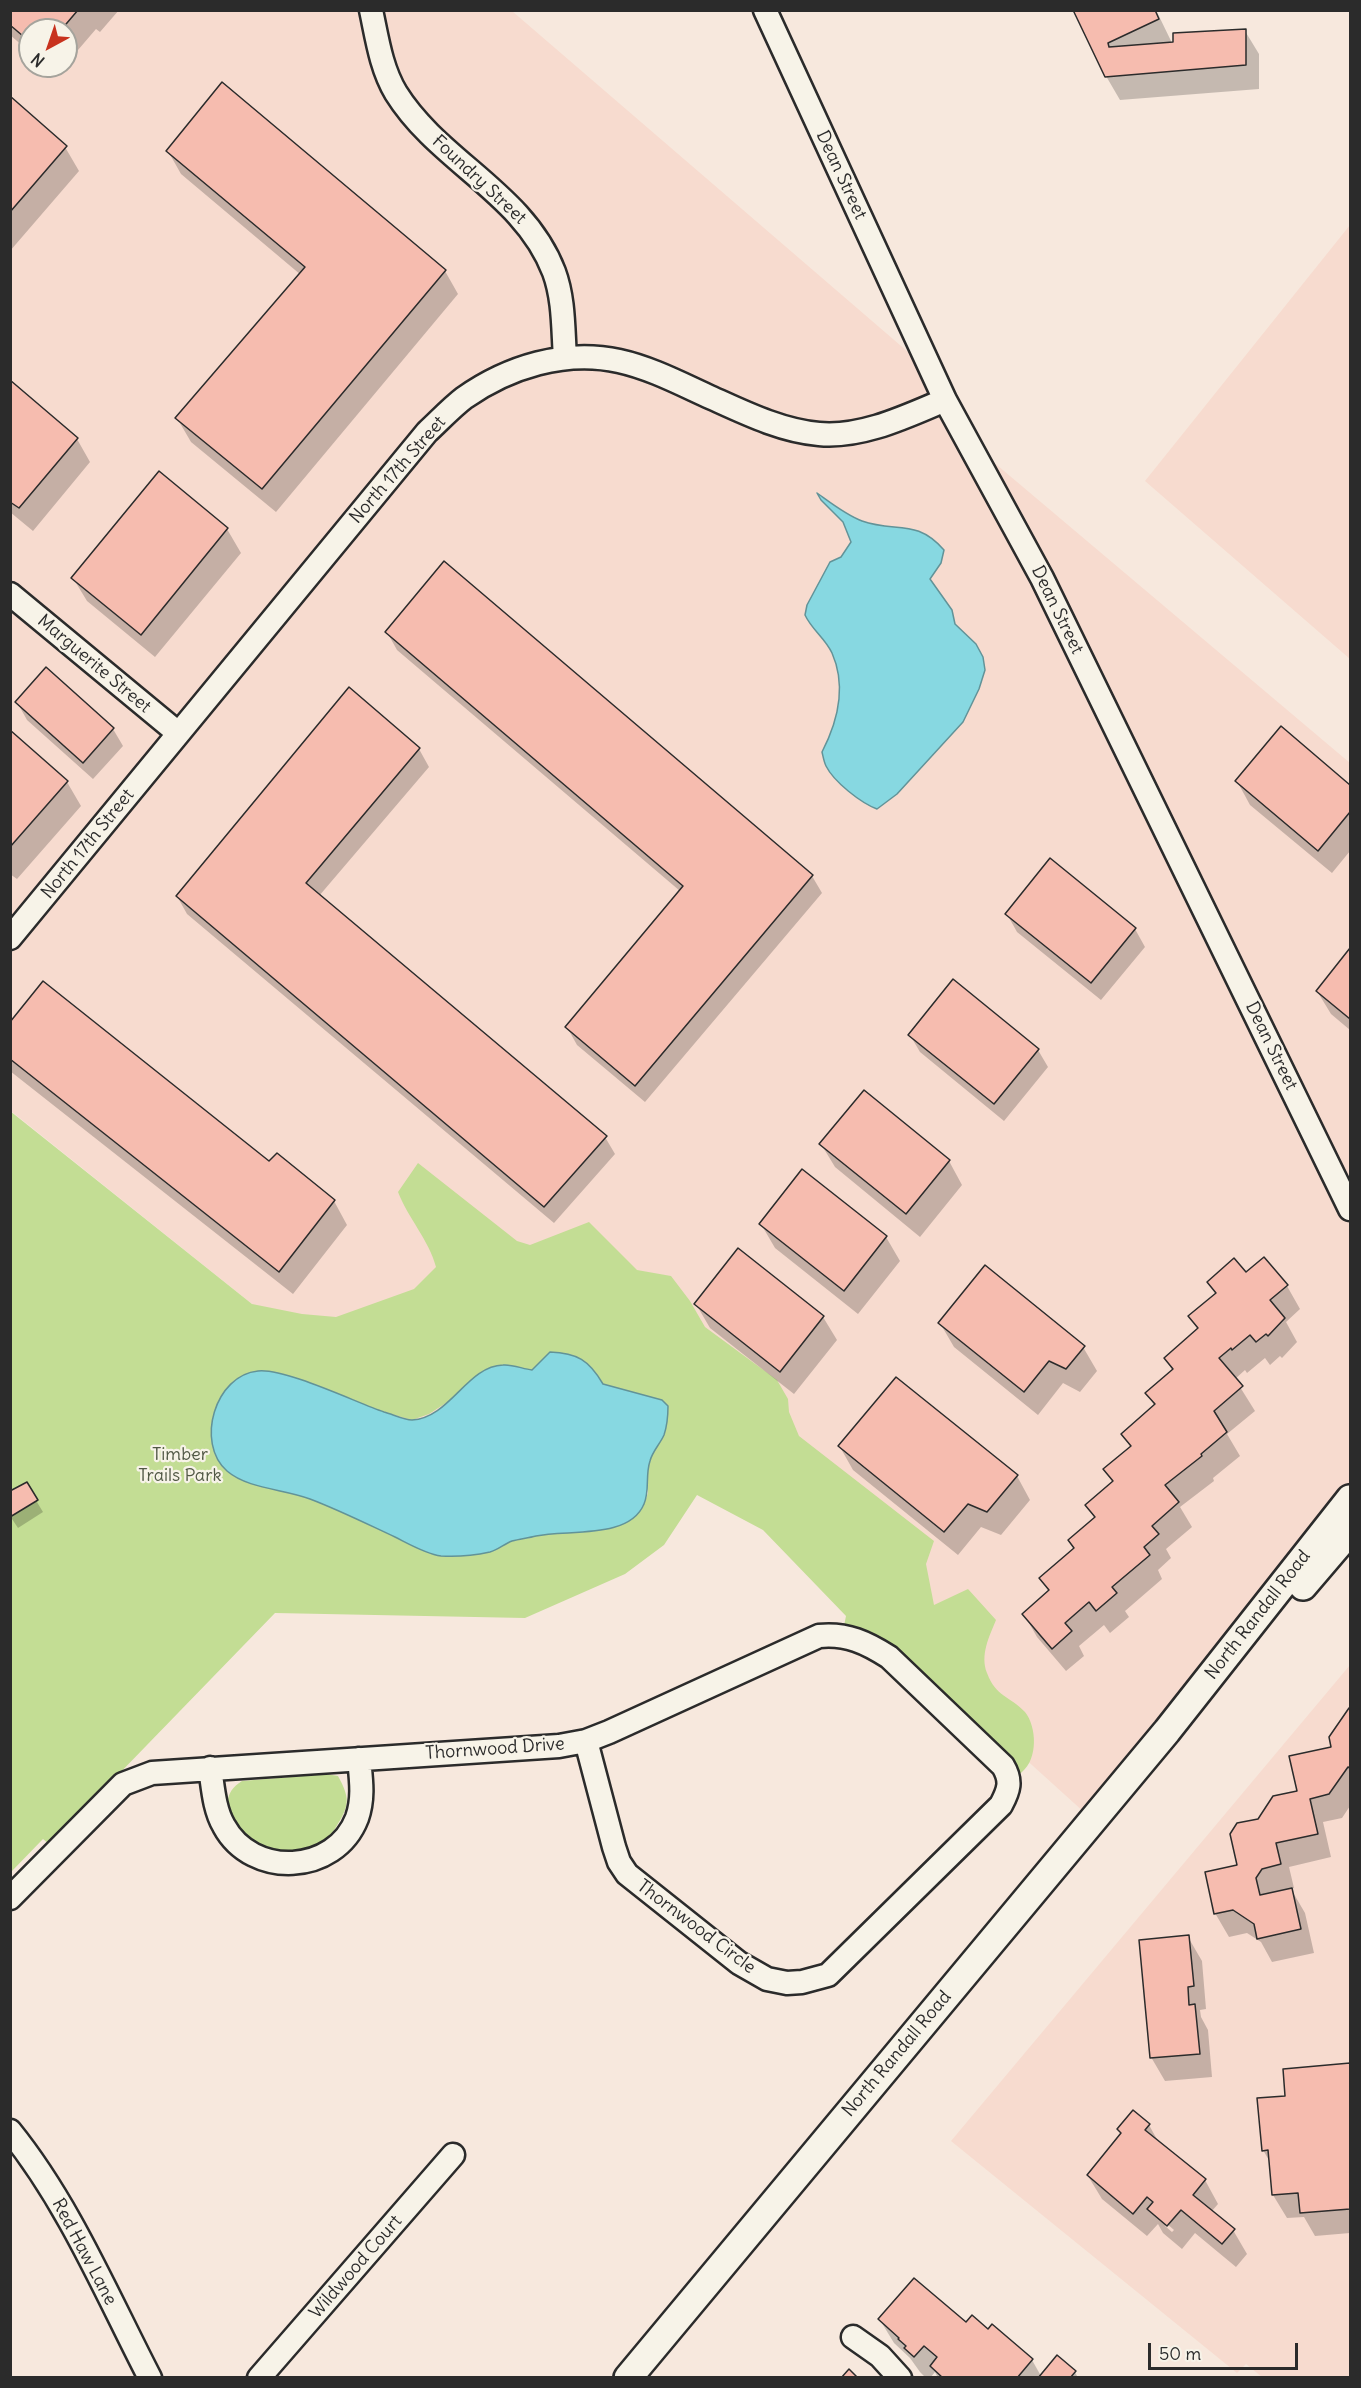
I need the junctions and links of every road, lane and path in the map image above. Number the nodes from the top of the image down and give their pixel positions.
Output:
1 (371, 10) edge
2 (765, 10) edge
3 (565, 358) junction
4 (945, 400) junction
5 (10, 594) edge
6 (178, 733) junction
7 (10, 938) edge
8 (1350, 1209) edge
9 (1350, 1498) edge
10 (1350, 1531) edge
11 (1350, 1555) edge
12 (1284, 1609) junction
13 (1167, 1731) junction
14 (586, 1741) junction
15 (359, 1759) junction
16 (210, 1768) junction
17 (1008, 1792) joint
18 (10, 1898) edge
19 (10, 2131) edge
20 (453, 2155) dead end
21 (18, 2157) edge
22 (853, 2337) dead end
23 (150, 2378) edge
24 (259, 2378) edge
25 (628, 2378) edge
26 (900, 2378) edge

1 - 3 street, Foundry Street
2 - 4 street, Dean Street
3 - 4 street, North 17th Street
3 - 6 street, North 17th Street
4 - 8 street, Dean Street
5 - 6 street, Marguerite Street
6 - 7 street, North 17th Street
9 - 13 main road, North Randall Road
10 - 12 main road, North Randall Road
11 - 12 main road, North Randall Road
12 - 13 main road, North Randall Road
13 - 25 main road, North Randall Road
14 - 15 street, Thornwood Drive
14 - 17 street, Thornwood Drive
14 - 17 street, Thornwood Circle
15 - 16 street, Thornwood Drive
15 - 16 street
16 - 18 street, Thornwood Drive
19 - 21 street, Red Haw Lane
20 - 24 street, Wildwood Court
21 - 23 street, Red Haw Lane
22 - 26 street

